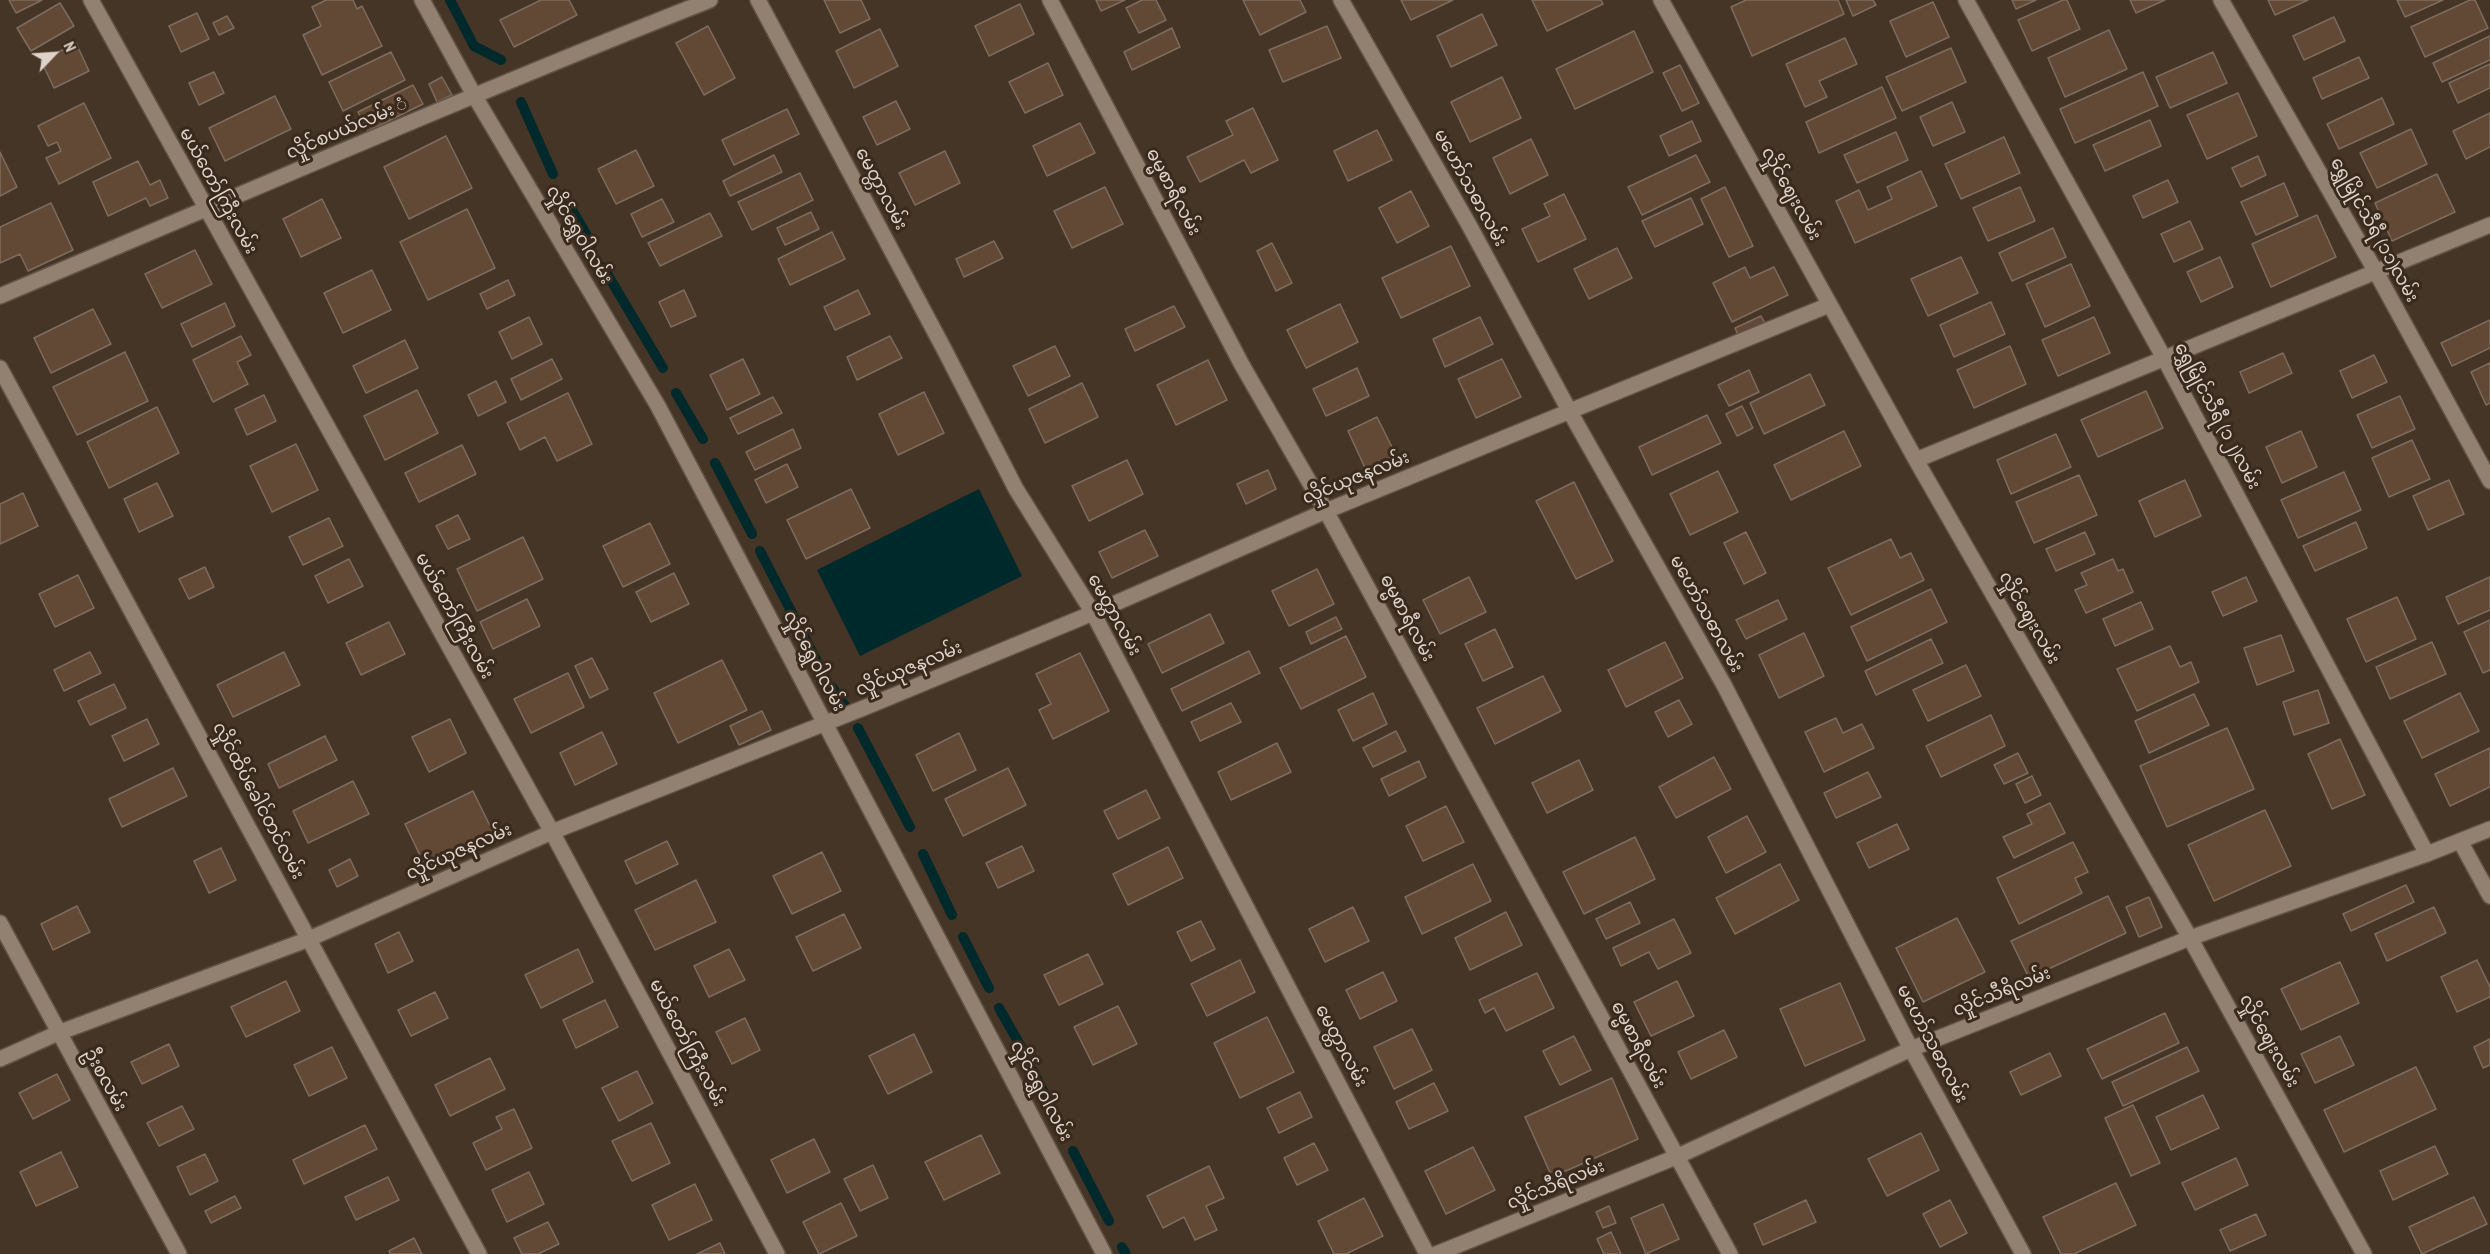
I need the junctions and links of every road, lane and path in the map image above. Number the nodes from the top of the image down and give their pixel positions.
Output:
1 (91, 0) edge
2 (422, 0) edge
3 (710, 0) edge
4 (758, 0) edge
5 (1050, 0) edge
6 (1341, 0) edge
7 (1966, 0) edge
8 (2221, 0) edge
9 (1666, 1) edge
10 (474, 95) junction
11 (206, 210) junction
12 (2490, 225) edge
13 (2376, 272) junction
14 (0, 296) edge
15 (1829, 304) junction
16 (2164, 358) junction
17 (0, 368) edge
18 (1570, 412) junction
19 (1916, 460) junction
20 (2490, 481) edge
21 (1326, 511) junction
22 (1093, 613) junction
23 (825, 724) junction
24 (2490, 828) edge
25 (552, 832) junction
26 (2460, 841) junction
27 (2427, 854) junction
28 (2490, 896) edge
29 (0, 923) edge
30 (2190, 938) junction
31 (309, 939) junction
32 (58, 1033) junction
33 (1911, 1049) junction
34 (0, 1059) edge
35 (1676, 1157) junction
36 (179, 1254) edge
37 (479, 1254) edge
38 (777, 1254) edge
39 (1104, 1254) edge
40 (1427, 1254) edge
41 (1436, 1254) edge
42 (1730, 1254) edge
43 (2023, 1254) edge
44 (2364, 1254) edge

1 - 11 street, မယ်တော်ကြီးလမ်း
2 - 10 street, လှိုင်ရွှေဝါလမ်း
3 - 10 street, လှိုင်စပယ်လမ်း ံ
4 - 22 street, မေတ္တာလမ်း
5 - 21 street, ဓမ္မစာရီလမ်း
6 - 18 street, မဟော်သဓာလမ်း
7 - 16 street, ရွှေမြိုင်သီရီ (၁၂)လမ်း
8 - 13 street, ရွှေမြိုင်သီရီ (၁၁)လမ်း
9 - 15 street, လှိုင်ဈေးလမ်း
10 - 11 street, လှိုင်စပယ်လမ်း ံ
10 - 23 street, လှိုင်ရွှေဝါလမ်း
11 - 14 street, လှိုင်စပယ်လမ်း ံ
11 - 25 street, မယ်တော်ကြီးလမ်း
12 - 13 street
13 - 16 street
13 - 20 street, ရွှေမြိုင်သီရီ (၁၁)လမ်း
15 - 18 street, လှိုင်ယုဇနလမ်း
15 - 19 street, လှိုင်ဈေးလမ်း
16 - 19 street
16 - 27 street, ရွှေမြိုင်သီရီ (၁၂)လမ်း
17 - 31 street, လှိုင်ထိပ်ခေါင်တင်လမ်း
18 - 21 street, လှိုင်ယုဇနလမ်း
18 - 33 street, မဟော်သဓာလမ်း
19 - 30 street, လှိုင်ဈေးလမ်း
21 - 22 street, လှိုင်ယုဇနလမ်း
21 - 35 street, ဓမ္မစာရီလမ်း
22 - 23 street, လှိုင်ယုဇနလမ်း
22 - 40 street, မေတ္တာလမ်း
23 - 25 street, လှိုင်ယုဇနလမ်း
23 - 39 street, လှိုင်ရွှေဝါလမ်း
24 - 26 street, လှိုင်သီရိလမ်း
25 - 31 street, လှိုင်ယုဇနလမ်း
25 - 38 street, မယ်တော်ကြီးလမ်း
26 - 27 street, လှိုင်သီရိလမ်း
26 - 28 street
27 - 30 street, လှိုင်သီရိလမ်း
29 - 32 street, ဦးစလမ်း
30 - 33 street, လှိုင်သီရိလမ်း
30 - 44 street, လှိုင်ဈေးလမ်း
31 - 32 street, လှိုင်ယုဇနလမ်း
31 - 37 street, လှိုင်ထိပ်ခေါင်တင်လမ်း
32 - 34 street, လှိုင်ယုဇနလမ်း
32 - 36 street, ဦးစလမ်း
33 - 35 street, လှိုင်သီရိလမ်း
33 - 43 street, မဟော်သဓာလမ်း
35 - 41 street, လှိုင်သီရိလမ်း
35 - 42 street, ဓမ္မစာရီလမ်း

